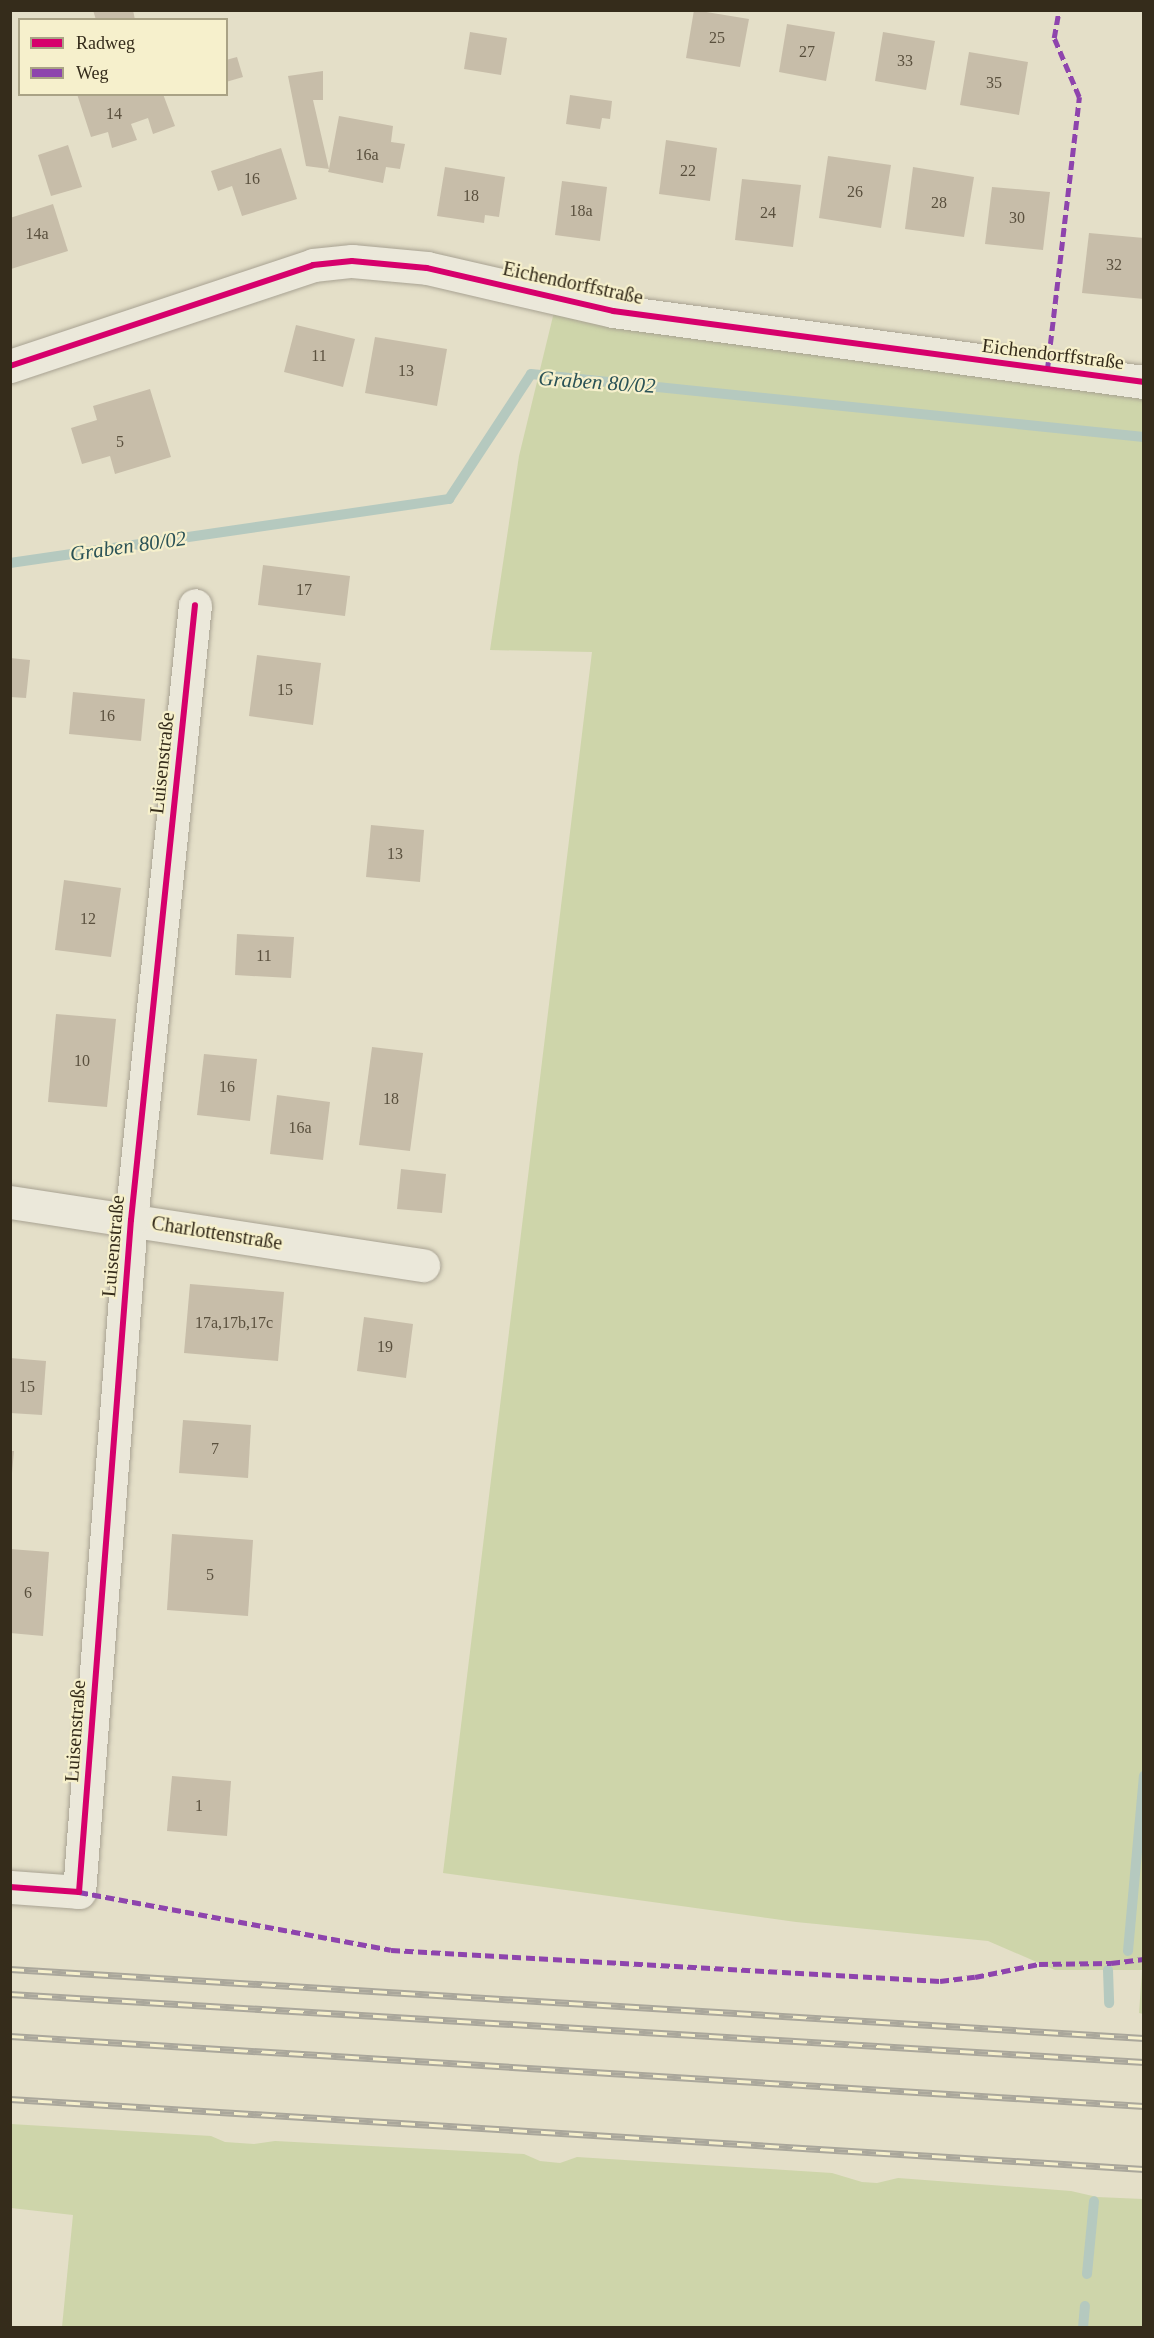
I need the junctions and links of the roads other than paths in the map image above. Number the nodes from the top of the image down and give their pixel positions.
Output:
1 (10, 366) edge
2 (1143, 382) edge
3 (195, 605) dead end
4 (10, 1202) edge
5 (131, 1220) junction
6 (423, 1264) dead end
7 (10, 1887) edge

1 - 2 street, Eichendorffstraße
3 - 5 street, Luisenstraße
4 - 5 street, Charlottenstraße
5 - 6 street, Charlottenstraße
5 - 7 street, Luisenstraße

